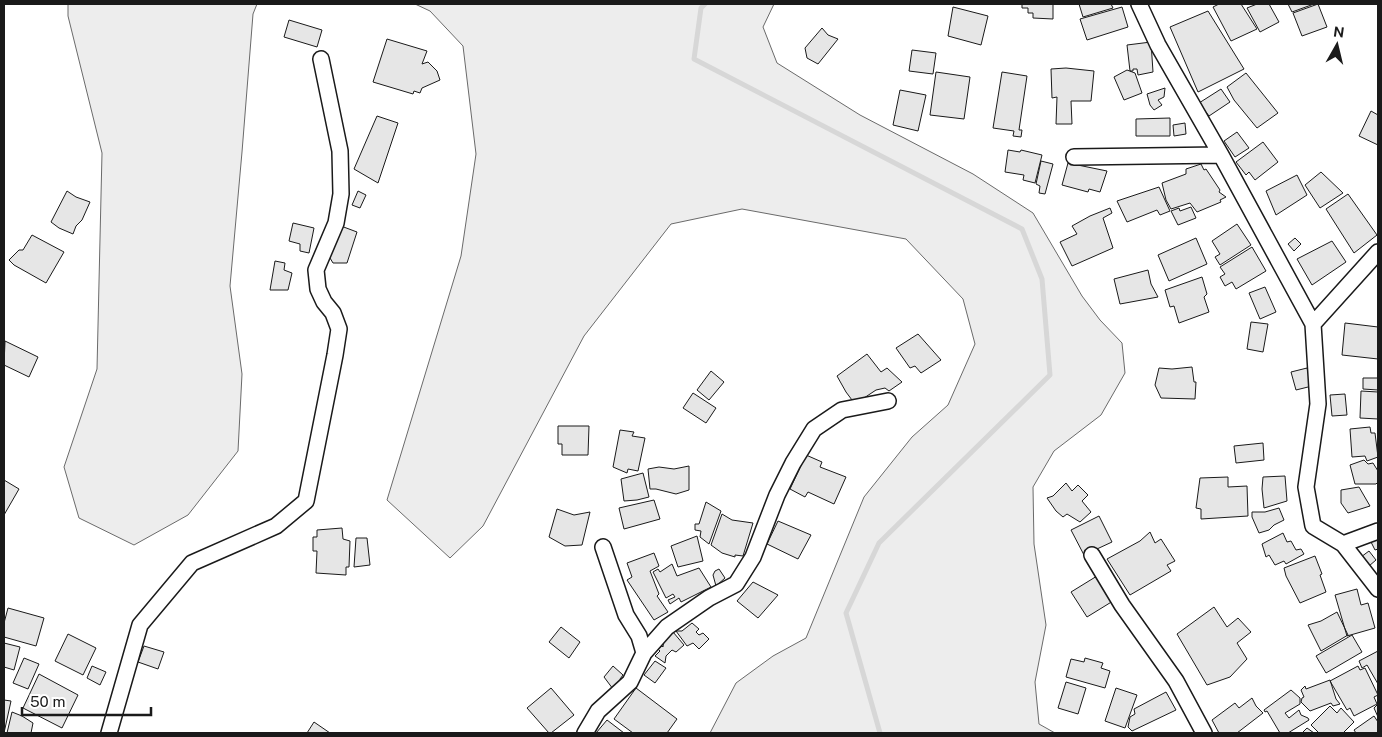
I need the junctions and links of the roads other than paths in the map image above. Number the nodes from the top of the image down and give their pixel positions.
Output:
1 (1139, 4) edge
2 (321, 59) dead end
3 (1221, 155) junction
4 (1074, 157) dead end
5 (1378, 252) edge
6 (1313, 324) junction
7 (888, 401) dead end
8 (1378, 531) edge
9 (1343, 544) junction
10 (603, 547) dead end
11 (1092, 555) dead end
12 (1378, 589) edge
13 (644, 653) junction
14 (109, 733) edge
15 (585, 733) edge
16 (1204, 733) edge

1 - 3 street
2 - 14 street
3 - 4 street
3 - 6 street
5 - 6 street
6 - 9 street
7 - 13 street
8 - 9 street
9 - 12 street
10 - 13 street
11 - 16 street
13 - 15 street

